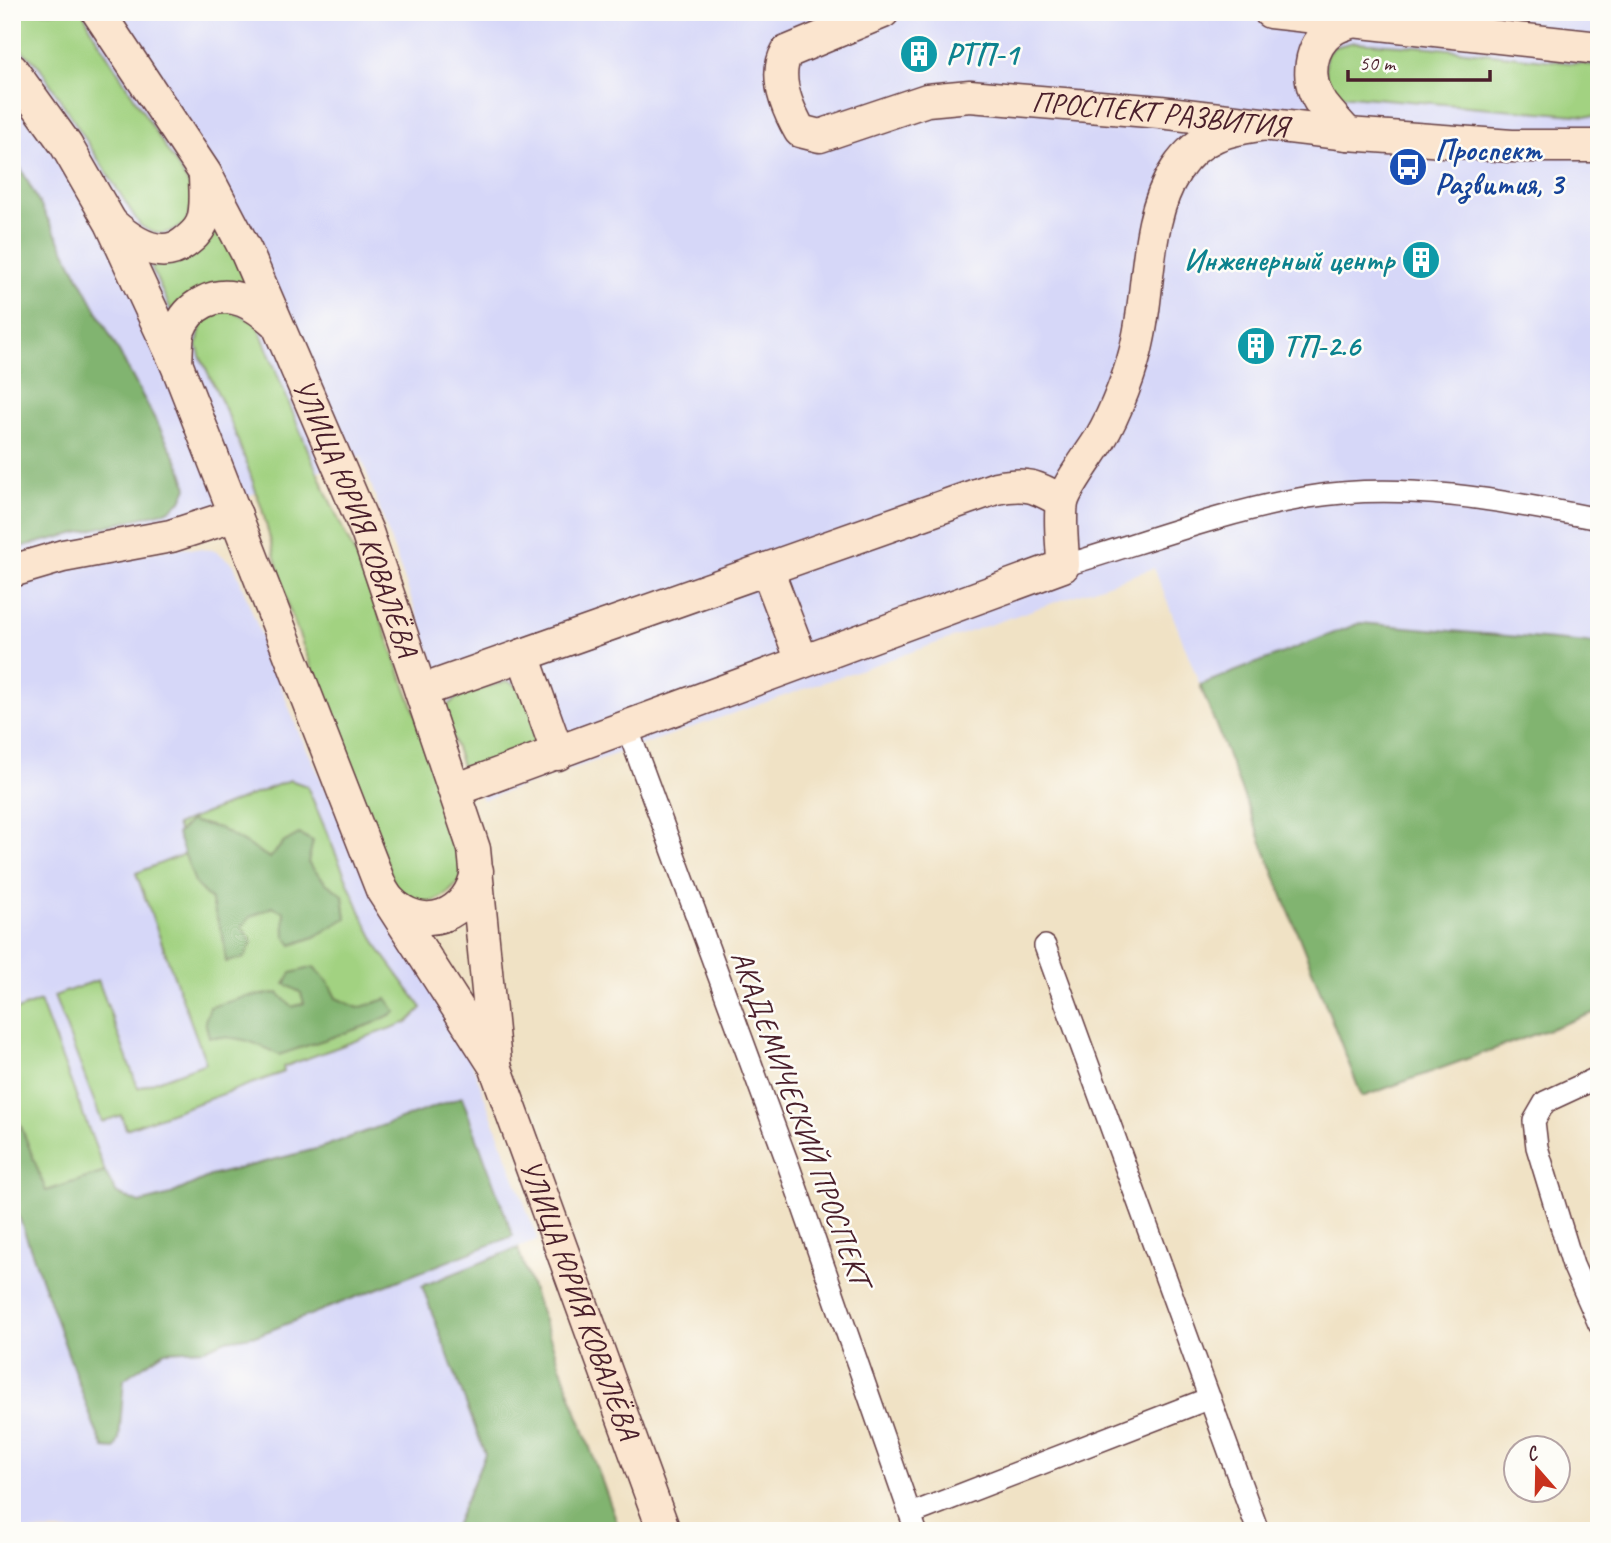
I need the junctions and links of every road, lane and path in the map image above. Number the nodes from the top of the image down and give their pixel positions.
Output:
1 (98, 12) edge
2 (883, 12) edge
3 (1270, 12) edge
4 (1356, 20) junction
5 (1599, 48) edge
6 (12, 70) edge
7 (1267, 124) junction
8 (1348, 134) junction
9 (1599, 146) edge
10 (205, 173) junction
11 (111, 223) junction
12 (277, 324) junction
13 (176, 363) junction
14 (1062, 501) junction
15 (236, 514) junction
16 (1599, 519) edge
17 (1063, 566) junction
18 (767, 569) junction
19 (12, 571) edge
20 (523, 655) junction
21 (802, 661) junction
22 (421, 691) junction
23 (627, 727) junction
24 (558, 754) junction
25 (455, 790) junction
26 (478, 869) junction
27 (382, 890) junction
28 (1045, 946) dead end
29 (495, 1066) junction
30 (1599, 1077) edge
31 (1599, 1324) edge
32 (1210, 1398) junction
33 (914, 1523) edge
34 (664, 1531) edge
35 (1258, 1531) edge

1 - 10 street, УЛИЦА ЮРИЯ КОВАЛЁВА
2 - 7 street, ПРОСПЕКТ РАЗВИТИЯ
3 - 4 street
4 - 5 street
4 - 8 street, ПРОСПЕКТ РАЗВИТИЯ
6 - 11 street, УЛИЦА ЮРИЯ КОВАЛЁВА
7 - 8 street, ПРОСПЕКТ РАЗВИТИЯ
7 - 14 street
8 - 9 street, ПРОСПЕКТ РАЗВИТИЯ
10 - 11 street
10 - 12 street, УЛИЦА ЮРИЯ КОВАЛЁВА
11 - 13 street, УЛИЦА ЮРИЯ КОВАЛЁВА
12 - 13 street
12 - 22 street, УЛИЦА ЮРИЯ КОВАЛЁВА
13 - 15 street, УЛИЦА ЮРИЯ КОВАЛЁВА
14 - 17 street
14 - 18 street
15 - 19 street
15 - 27 street, УЛИЦА ЮРИЯ КОВАЛЁВА
16 - 17 street
17 - 21 street
18 - 20 street
18 - 21 street
20 - 22 street
20 - 24 street
21 - 23 street
22 - 25 street, УЛИЦА ЮРИЯ КОВАЛЁВА
23 - 24 street
23 - 33 street, АКАДЕМИЧЕСКИЙ ПРОСПЕКТ
24 - 25 street
25 - 26 street, УЛИЦА ЮРИЯ КОВАЛЁВА
26 - 27 street
26 - 29 street, УЛИЦА ЮРИЯ КОВАЛЁВА
27 - 29 street, УЛИЦА ЮРИЯ КОВАЛЁВА
28 - 32 street
29 - 34 street, УЛИЦА ЮРИЯ КОВАЛЁВА
30 - 31 street
32 - 33 street
32 - 35 street

